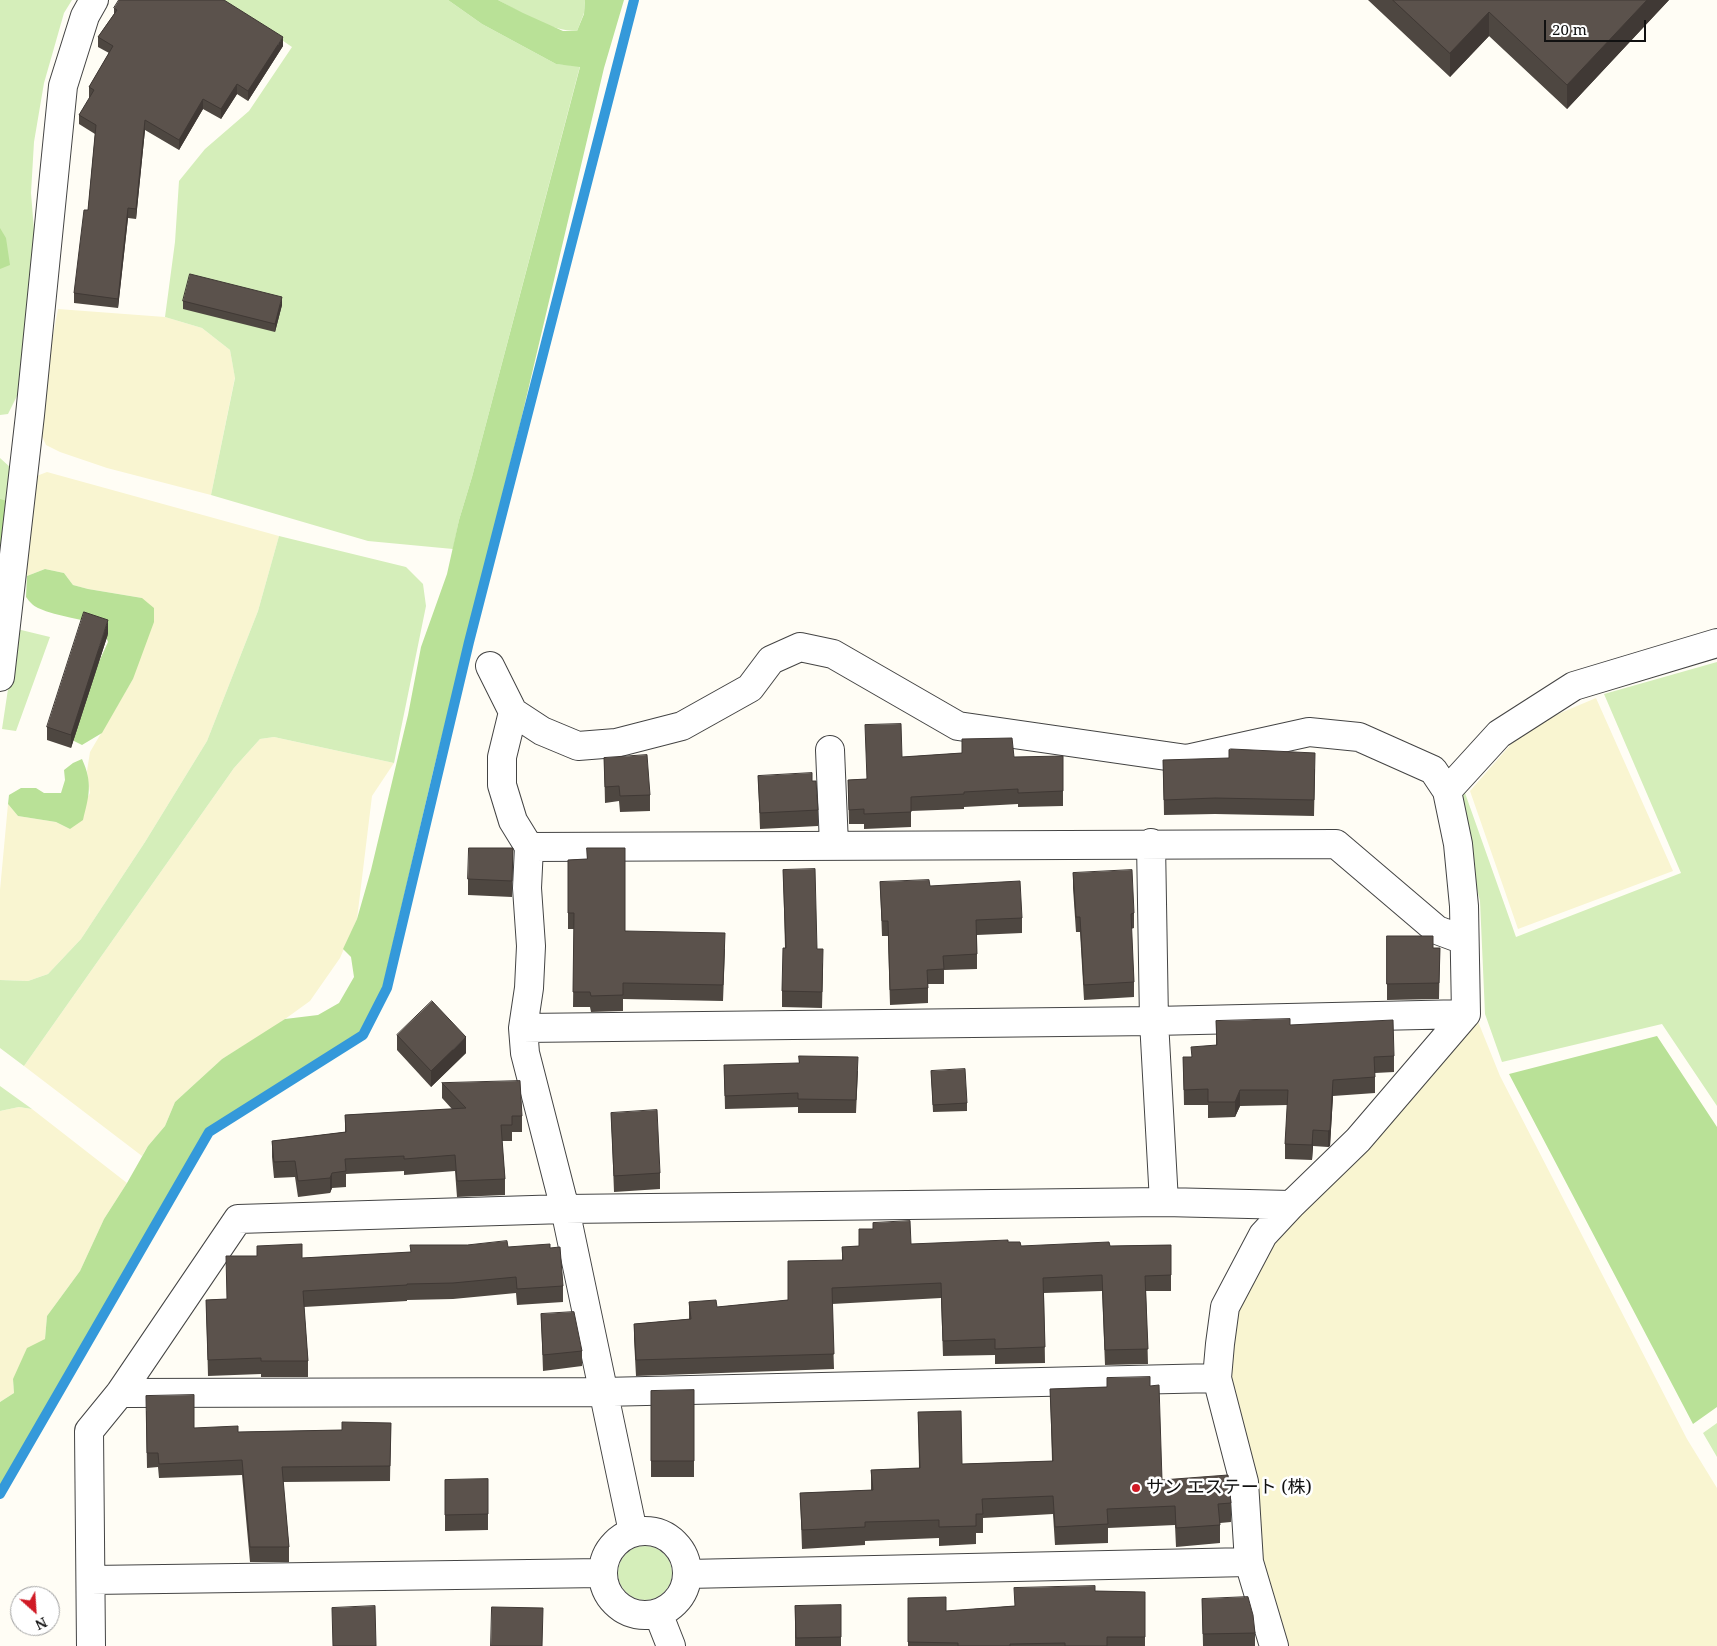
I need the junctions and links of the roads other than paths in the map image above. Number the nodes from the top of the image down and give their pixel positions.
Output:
1 (94, 0) edge
2 (1717, 643) edge
3 (490, 666) dead end
4 (0, 677) edge
5 (513, 712) junction
6 (830, 750) dead end
7 (1448, 791) junction
8 (1151, 844) junction
9 (834, 845) junction
10 (529, 847) junction
11 (1464, 940) junction
12 (1466, 1014) junction
13 (1154, 1021) junction
14 (523, 1028) junction
15 (1164, 1202) junction
16 (1291, 1204) junction
17 (565, 1209) junction
18 (1218, 1378) junction
19 (602, 1392) junction
20 (120, 1393) junction
21 (633, 1532) junction
22 (1248, 1562) junction
23 (602, 1573) junction
24 (687, 1574) junction
25 (91, 1580) junction
26 (658, 1613) junction
27 (91, 1646) edge
28 (671, 1646) edge
29 (1274, 1646) edge

1 - 4 street
2 - 7 street
3 - 5 street
5 - 7 street
5 - 10 street
6 - 9 street
7 - 11 street
8 - 9 street
8 - 11 street
8 - 13 street
9 - 10 street
10 - 14 street
11 - 12 street
12 - 13 street
12 - 16 street
13 - 14 street
13 - 15 street
14 - 17 street
15 - 16 street
15 - 17 street
16 - 18 street
17 - 19 street
17 - 20 street
18 - 19 street
18 - 22 street
19 - 20 street
19 - 21 street
20 - 25 street
21 - 23 street
21 - 24 street
22 - 24 street
22 - 29 street
23 - 25 street
23 - 26 street
24 - 26 street
25 - 27 street
26 - 28 street

